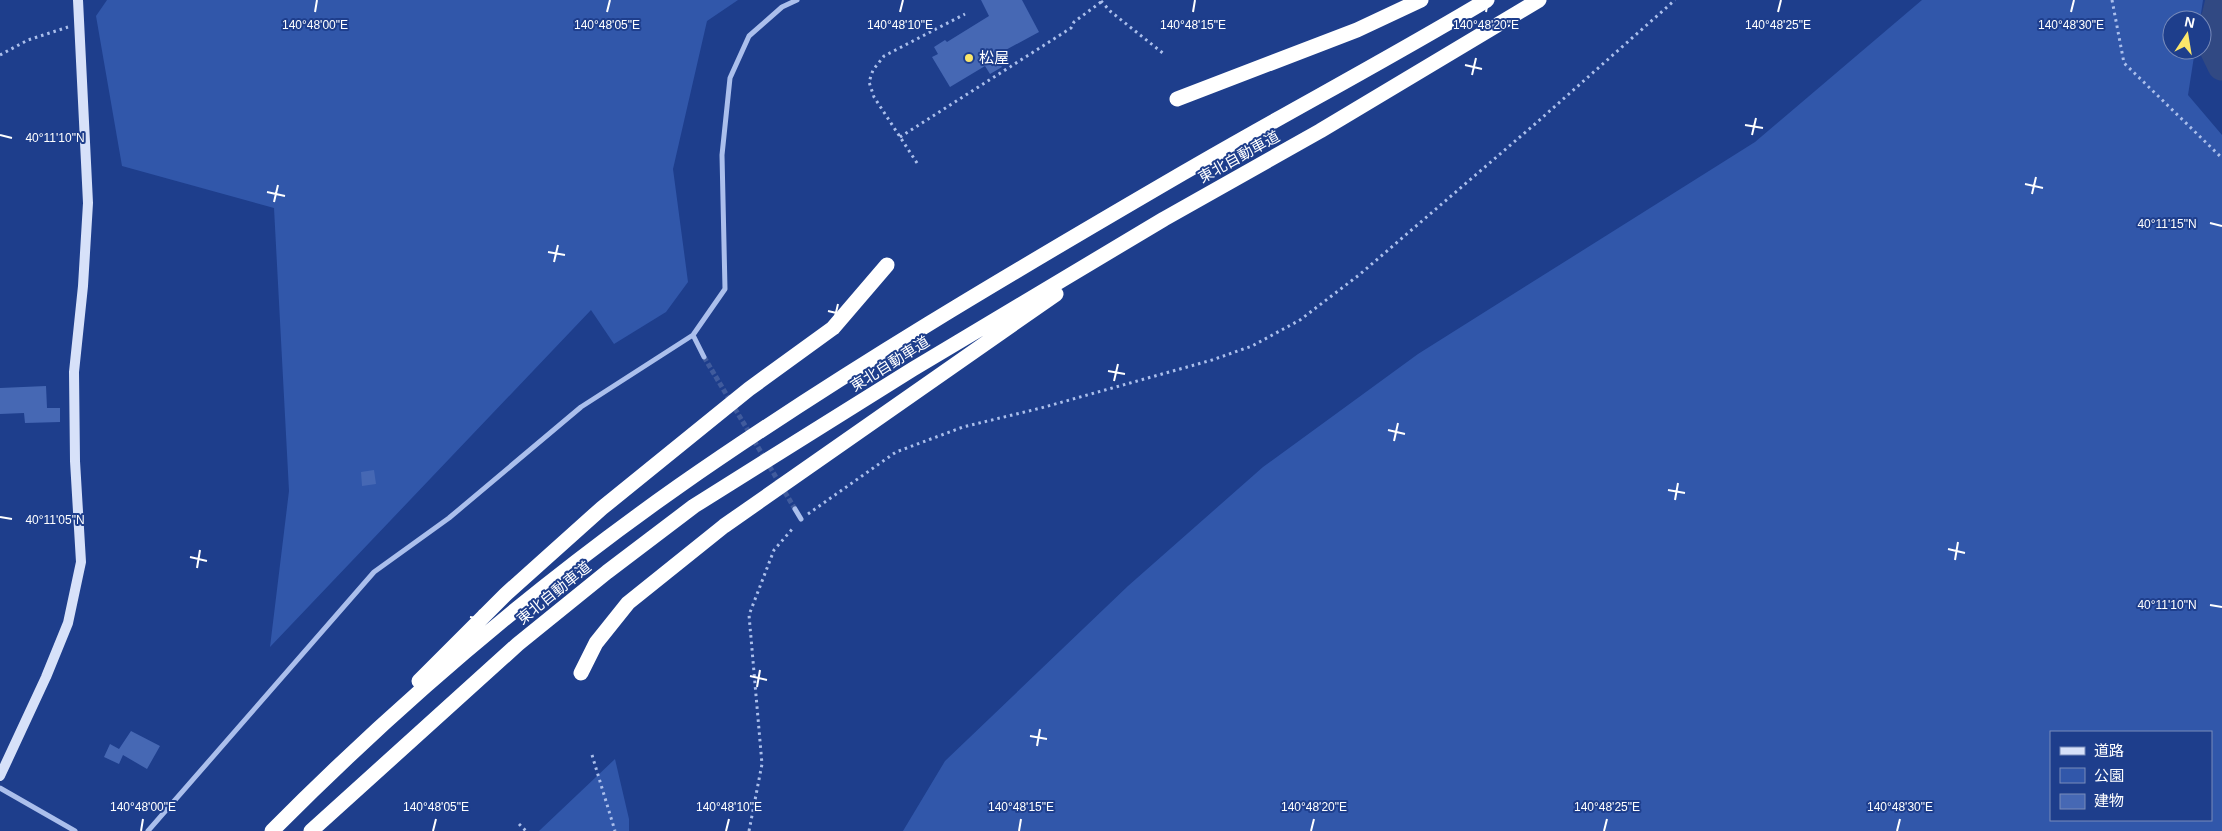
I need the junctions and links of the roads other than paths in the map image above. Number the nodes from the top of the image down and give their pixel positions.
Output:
1 (78, 0) edge
2 (797, 0) edge
3 (1421, 0) edge
4 (1487, 0) edge
5 (1539, 0) edge
6 (1177, 98) dead end
7 (1164, 219) junction
8 (887, 265) dead end
9 (693, 335) junction
10 (704, 357) tunnel mouth
11 (795, 509) tunnel mouth
12 (801, 519) road end
13 (580, 673) dead end
14 (0, 776) edge
15 (0, 788) edge
16 (292, 811) junction
17 (75, 831) edge
18 (148, 831) edge
19 (272, 831) edge
20 (311, 831) edge

1 - 14 street
2 - 9 street
3 - 6 highway
4 - 16 highway, 東北自動車道
5 - 7 highway, 東北自動車道
7 - 13 highway
7 - 20 highway, 東北自動車道
8 - 16 highway
9 - 10 street
9 - 18 street
11 - 12 street
15 - 17 street
16 - 19 highway, 東北自動車道

